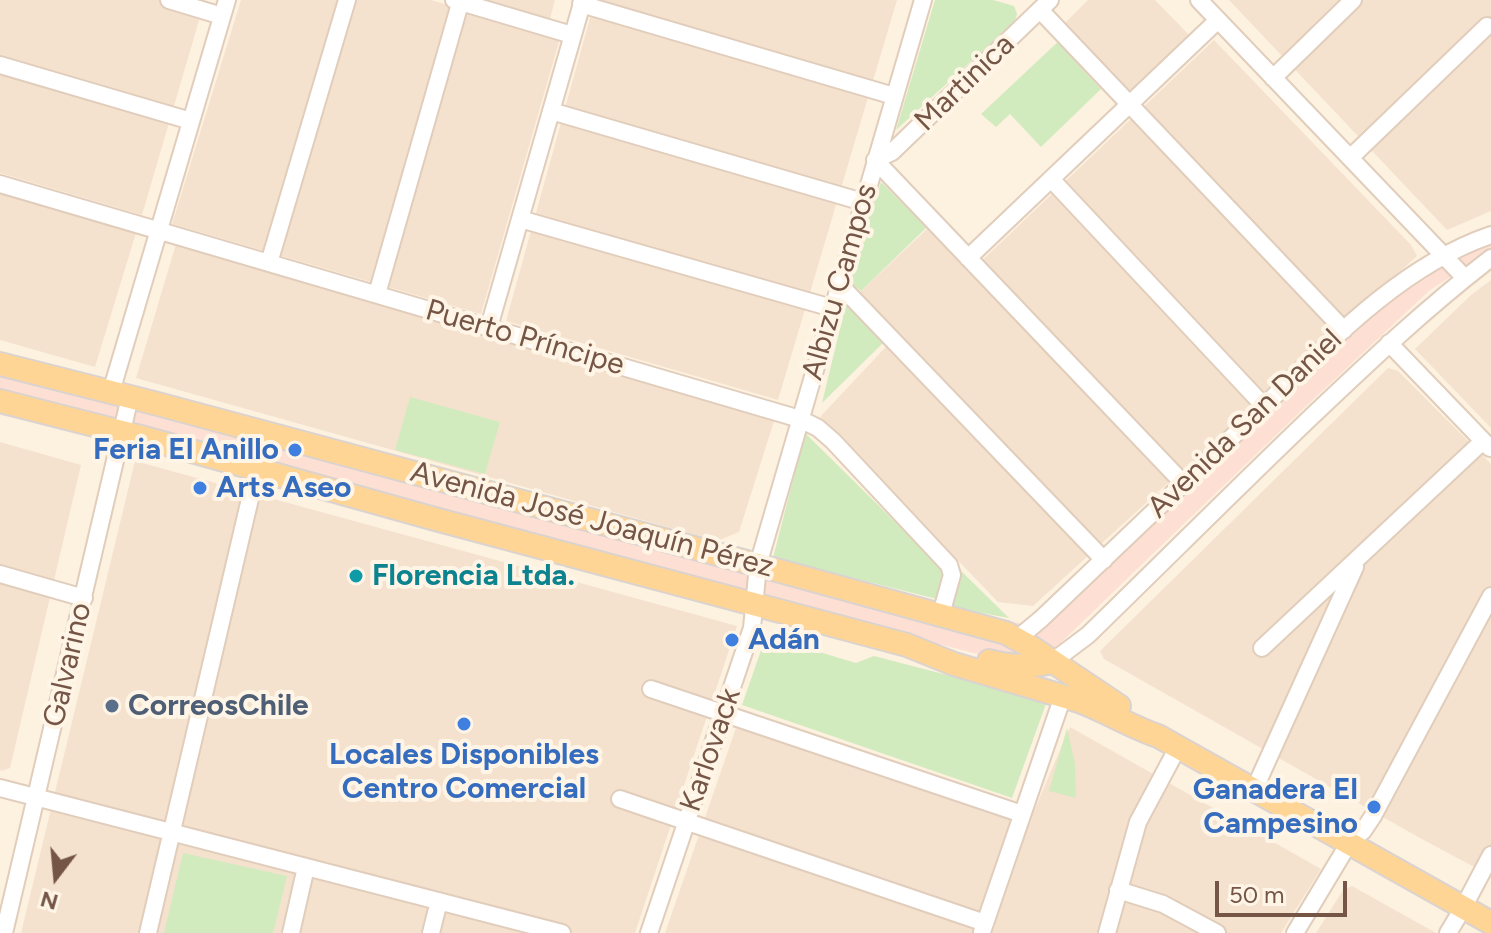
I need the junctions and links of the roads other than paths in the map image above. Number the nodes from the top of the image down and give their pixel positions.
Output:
1 (169, 0) edge
2 (347, 0) edge
3 (923, 0) edge
4 (1199, 0) edge
5 (1353, 0) edge
6 (458, 1) edge
7 (582, 2) edge
8 (1041, 4) edge
9 (224, 8) edge
10 (1218, 20) junction
11 (1487, 26) dead end
12 (572, 35) junction
13 (0, 65) edge
14 (1273, 78) junction
15 (894, 96) junction
16 (1130, 104) junction
17 (551, 111) junction
18 (191, 121) junction
19 (1350, 158) junction
20 (875, 160) junction
21 (1051, 179) junction
22 (0, 184) edge
23 (863, 202) junction
24 (520, 219) junction
25 (159, 231) junction
26 (1491, 235) edge
27 (1444, 257) junction
28 (968, 258) junction
29 (1491, 258) edge
30 (269, 263) junction
31 (1465, 278) junction
32 (839, 284) junction
33 (377, 294) junction
34 (832, 308) junction
35 (489, 327) junction
36 (1344, 330) junction
37 (1389, 343) junction
38 (0, 364) edge
39 (121, 394) junction
40 (0, 401) edge
41 (1264, 406) junction
42 (800, 419) junction
43 (122, 432) junction
44 (267, 433) junction
45 (1487, 445) edge
46 (257, 469) junction
47 (446, 481) junction
48 (1183, 483) junction
49 (435, 519) junction
50 (1358, 558) junction
51 (1104, 560) junction
52 (758, 565) junction
53 (0, 574) edge
54 (1491, 596) edge
55 (84, 598) junction
56 (753, 605) junction
57 (941, 614) junction
58 (1017, 639) junction
59 (913, 647) junction
60 (1262, 648) dead end
61 (1052, 662) junction
62 (651, 689) dead end
63 (1063, 696) junction
64 (723, 713) junction
65 (1168, 742) junction
66 (0, 788) edge
67 (1254, 790) junction
68 (36, 798) junction
69 (620, 799) dead end
70 (1022, 814) junction
71 (687, 822) junction
72 (172, 833) junction
73 (1349, 843) junction
74 (1491, 855) edge
75 (306, 867) junction
76 (1118, 890) junction
77 (439, 901) junction
78 (1463, 908) junction
79 (1491, 923) edge
80 (983, 928) edge
81 (651, 932) edge
82 (4, 933) edge
83 (148, 933) edge
84 (291, 933) edge
85 (431, 933) edge
86 (562, 933) edge
87 (1107, 933) edge
88 (1217, 933) edge
89 (1295, 933) edge
90 (1448, 933) edge

1 - 9 street
2 - 30 street
3 - 15 street, Albizu Campos
4 - 10 street
5 - 14 street
6 - 12 street
6 - 33 street
7 - 12 street
7 - 15 street
8 - 16 street
8 - 20 street, Martinica
9 - 18 street, Galvarino
10 - 14 street
10 - 16 street
11 - 19 street
12 - 17 street
13 - 18 street
14 - 19 street
15 - 20 street, Albizu Campos
16 - 21 street
16 - 36 street
17 - 23 street
17 - 24 street
18 - 25 street, Galvarino
19 - 27 street
20 - 23 street, Albizu Campos
20 - 28 street
21 - 28 street
21 - 41 street
22 - 25 street, Puerto Príncipe
23 - 32 street, Albizu Campos
24 - 34 street
24 - 35 street
25 - 30 street, Puerto Príncipe
25 - 39 street, Galvarino
26 - 27 street, Avenida San Daniel
27 - 31 street
27 - 36 street, Avenida San Daniel
28 - 48 street
29 - 31 street, Avenida San Daniel
30 - 33 street, Puerto Príncipe
31 - 37 street, Avenida San Daniel
32 - 34 street, Albizu Campos
32 - 51 street
33 - 35 street, Puerto Príncipe
34 - 42 street, Albizu Campos
35 - 42 street, Puerto Príncipe
36 - 41 street, Avenida San Daniel
37 - 45 street
37 - 61 street, Avenida San Daniel
38 - 39 main road, Avenida José Joaquín Pérez
39 - 43 street, Galvarino
39 - 44 main road, Avenida José Joaquín Pérez
40 - 43 main road, Avenida José Joaquín Pérez
41 - 48 street, Avenida San Daniel
42 - 52 street, Albizu Campos
42 - 57 street, Puerto Príncipe
43 - 46 main road, Avenida José Joaquín Pérez
43 - 55 street, Galvarino
44 - 46 street
44 - 47 main road, Avenida José Joaquín Pérez
45 - 50 street
46 - 49 main road, Avenida José Joaquín Pérez
46 - 72 street
47 - 49 main road
47 - 52 main road, Avenida José Joaquín Pérez
48 - 51 street, Avenida San Daniel
49 - 56 main road, Avenida José Joaquín Pérez
50 - 60 street
50 - 67 street
51 - 58 street, Avenida San Daniel
52 - 56 street, Karlovack
52 - 57 main road, Avenida José Joaquín Pérez
53 - 55 street
54 - 73 street
55 - 68 street, Galvarino
56 - 59 main road, Avenida José Joaquín Pérez
56 - 64 street, Karlovack
57 - 58 main road, Avenida José Joaquín Pérez
58 - 61 main road, Avenida José Joaquín Pérez
59 - 61 main road
59 - 63 main road, Avenida José Joaquín Pérez
61 - 65 main road, Avenida José Joaquín Pérez
62 - 64 street
63 - 65 main road, Avenida José Joaquín Pérez
63 - 70 street
64 - 70 street
64 - 71 street, Karlovack
65 - 67 main road, Avenida José Joaquín Pérez
65 - 76 street
66 - 68 street
67 - 73 main road, Avenida José Joaquín Pérez
68 - 72 street
68 - 82 street, Galvarino
69 - 71 street
70 - 80 street
71 - 80 street
71 - 81 street, Karlovack
72 - 75 street
72 - 83 street
73 - 78 main road, Avenida José Joaquín Pérez
73 - 89 street
74 - 78 street
75 - 77 street
75 - 84 street
76 - 87 street
76 - 88 street
77 - 85 street
77 - 86 street
78 - 79 main road, Avenida José Joaquín Pérez
78 - 90 street

